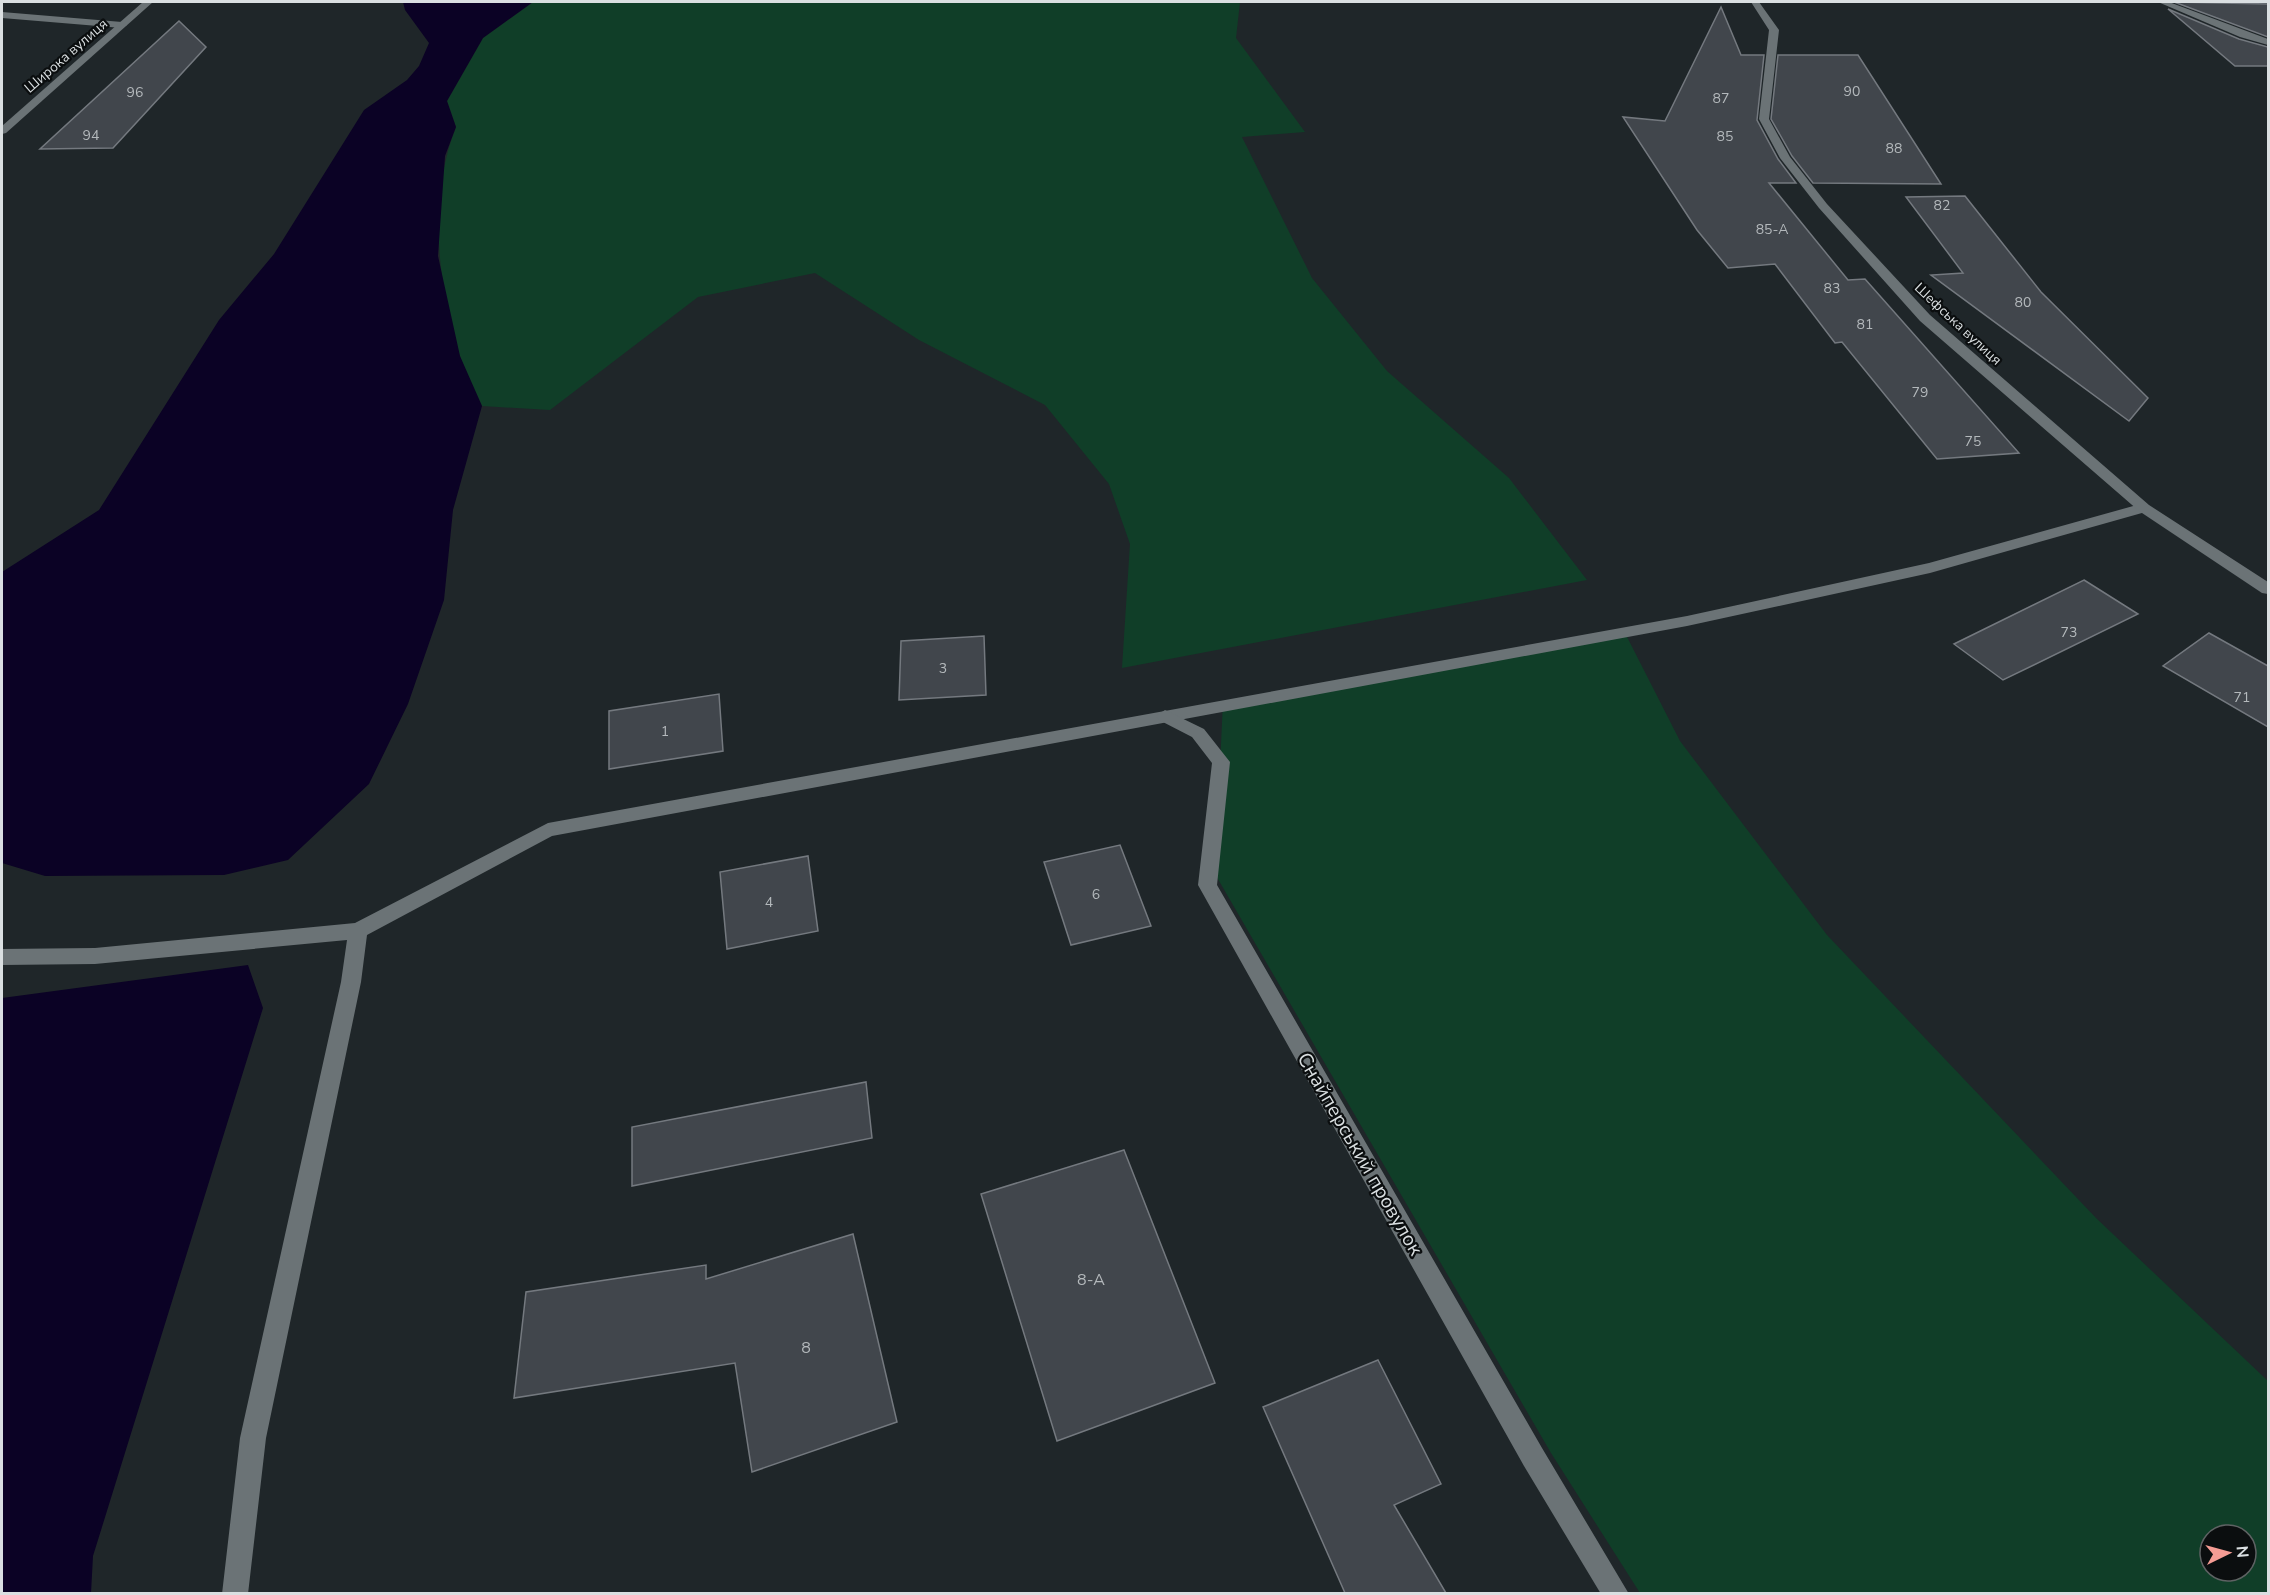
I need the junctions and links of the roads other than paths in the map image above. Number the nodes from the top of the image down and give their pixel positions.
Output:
1 (148, 2) edge
2 (1755, 2) edge
3 (2162, 2) edge
4 (2, 15) edge
5 (122, 25) junction
6 (2268, 42) edge
7 (2, 131) edge
8 (2144, 508) junction
9 (2268, 589) edge
10 (1165, 716) junction
11 (358, 931) junction
12 (2, 957) edge
13 (235, 1593) edge
14 (1616, 1593) edge

1 - 5 street, Широка вулиця
2 - 8 street, Шефська вулиця
3 - 6 street
4 - 5 street
5 - 7 street, Широка вулиця
8 - 9 street, Шефська вулиця
8 - 10 street
10 - 11 street
10 - 14 street, Снайперський провулок
11 - 12 street
11 - 13 street

